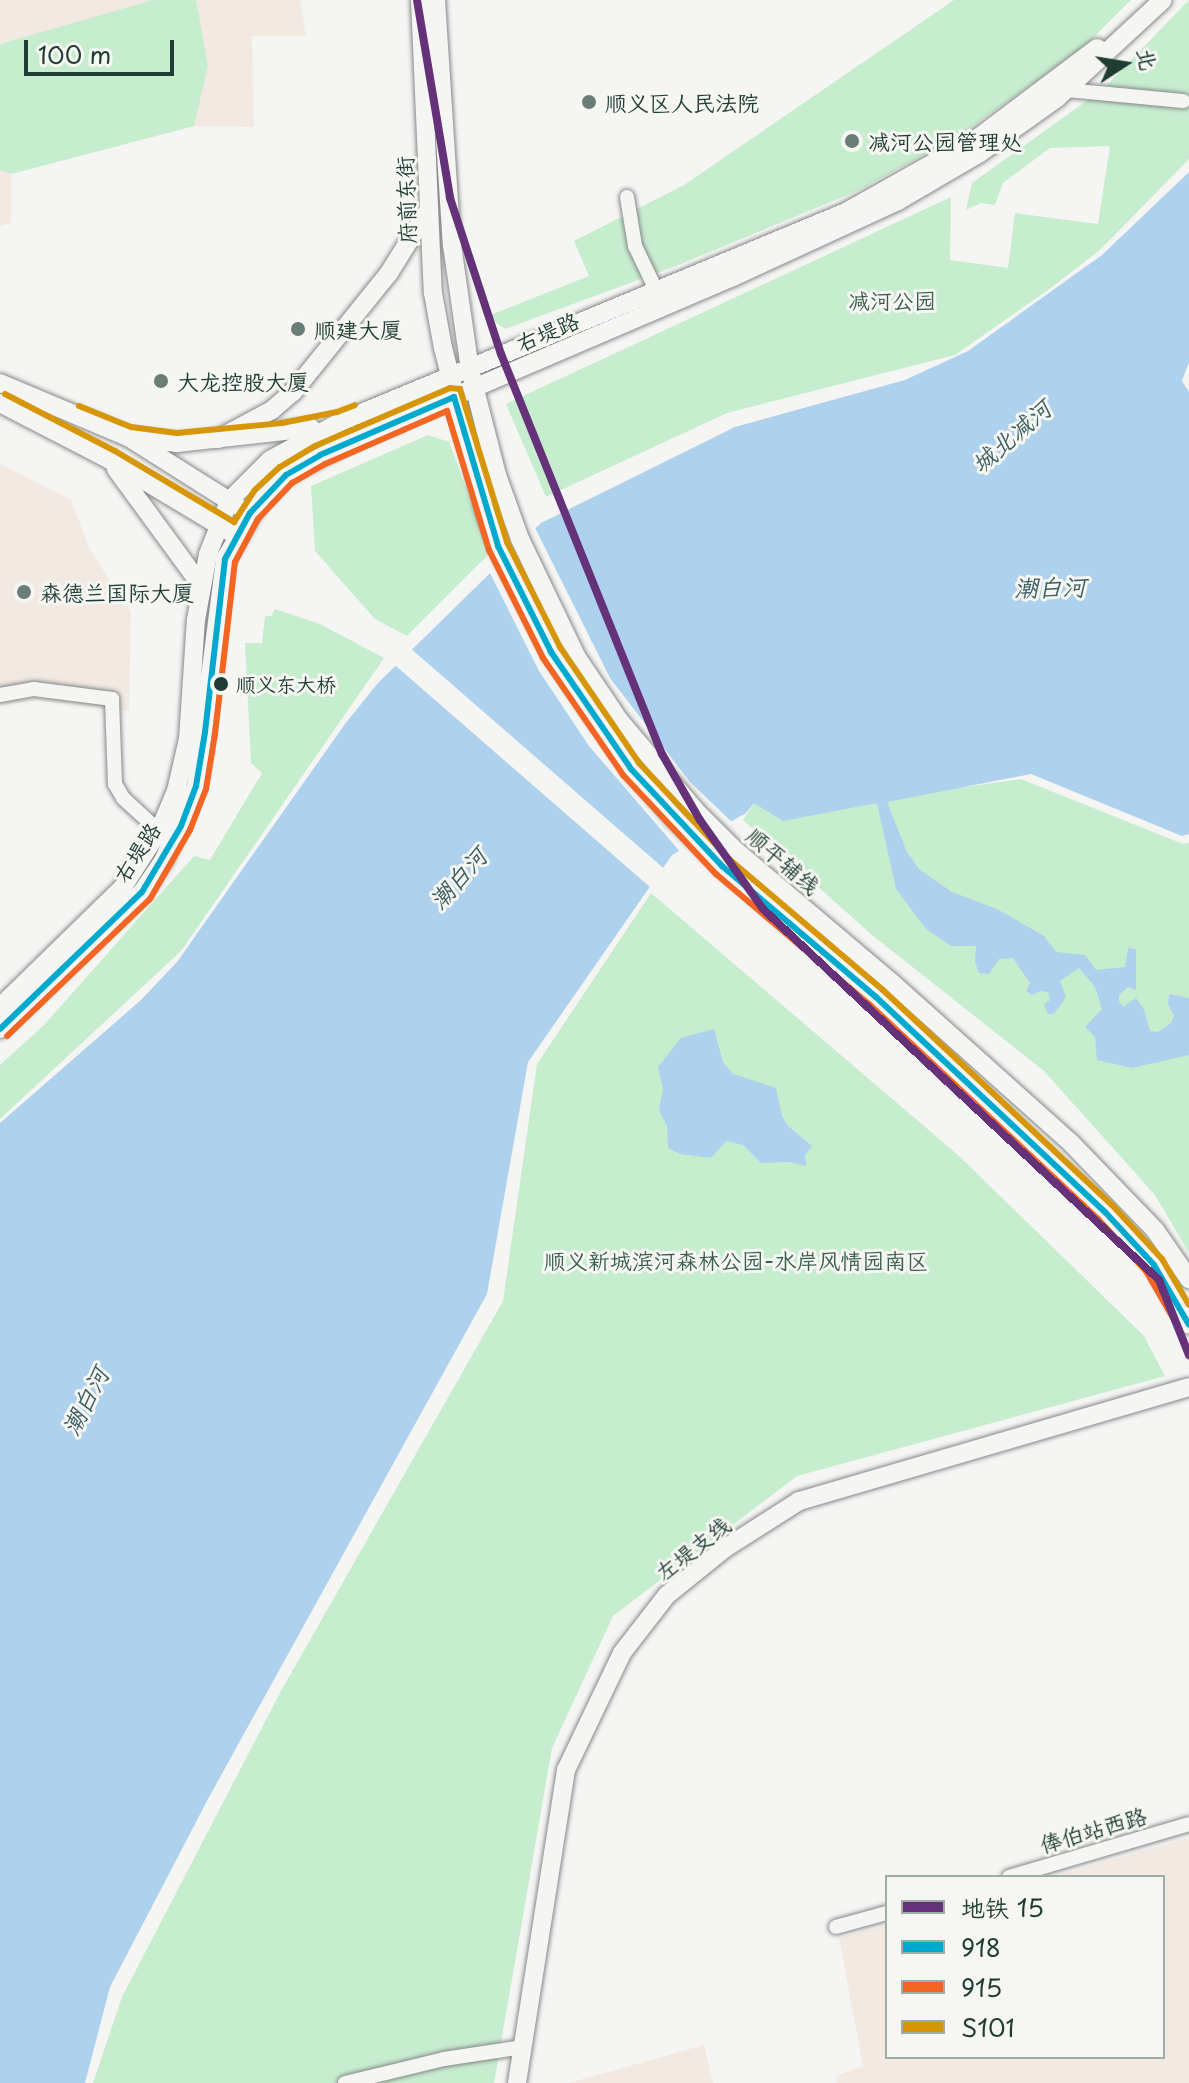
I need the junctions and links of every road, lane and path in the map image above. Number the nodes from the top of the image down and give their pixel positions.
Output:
1 (420, 0) edge
2 (436, 0) edge
3 (1146, 0) edge
4 (1163, 0) edge
5 (1066, 90) junction
6 (1183, 101) dead end
7 (627, 197) dead end
8 (429, 209) junction
9 (657, 292) junction
10 (450, 376) junction
11 (472, 379) junction
12 (0, 383) edge
13 (454, 397) junction
14 (0, 403) edge
15 (340, 422) junction
16 (128, 437) junction
17 (218, 439) junction
18 (110, 460) junction
19 (229, 501) junction
20 (250, 513) junction
21 (217, 526) junction
22 (237, 535) junction
23 (201, 585) junction
24 (0, 695) edge
25 (159, 831) junction
26 (0, 1007) edge
27 (0, 1029) edge
28 (1189, 1279) edge
29 (1189, 1325) edge
30 (1189, 1387) edge
31 (1189, 1824) edge
32 (1016, 1875) edge
33 (885, 1914) edge
34 (836, 1927) dead end
35 (523, 2047) junction
36 (345, 2083) edge
37 (517, 2083) edge

1 - 8 main road, 府前东街
2 - 11 main road, 府前东街
3 - 9 main road, 右堤路
4 - 5 main road, 右堤路
5 - 6 street
5 - 11 main road, 右堤路
7 - 9 street
8 - 10 main road, 府前东街
8 - 17 main road
9 - 11 main road, 右堤路
10 - 11 main road, 右堤路
10 - 13 main road, 府前东街
10 - 15 main road, 右堤路
11 - 13 main road, 右堤路
11 - 28 main road, 顺平辅线
12 - 16 main road
13 - 20 main road, 右堤路
13 - 29 main road, 顺平辅线
14 - 18 main road
15 - 17 main road
15 - 19 main road, 右堤路
16 - 17 main road
16 - 19 main road
18 - 21 main road
18 - 23 main road
19 - 20 main road
19 - 21 main road, 右堤路
20 - 22 main road, 右堤路
21 - 22 main road
21 - 23 main road, 右堤路
22 - 27 main road, 右堤路
23 - 25 main road, 右堤路
24 - 25 street
25 - 26 main road, 右堤路
30 - 35 main road, 左堤支线
31 - 32 street, 俸伯站西路
33 - 34 street
35 - 36 street
35 - 37 main road, 左堤支线

